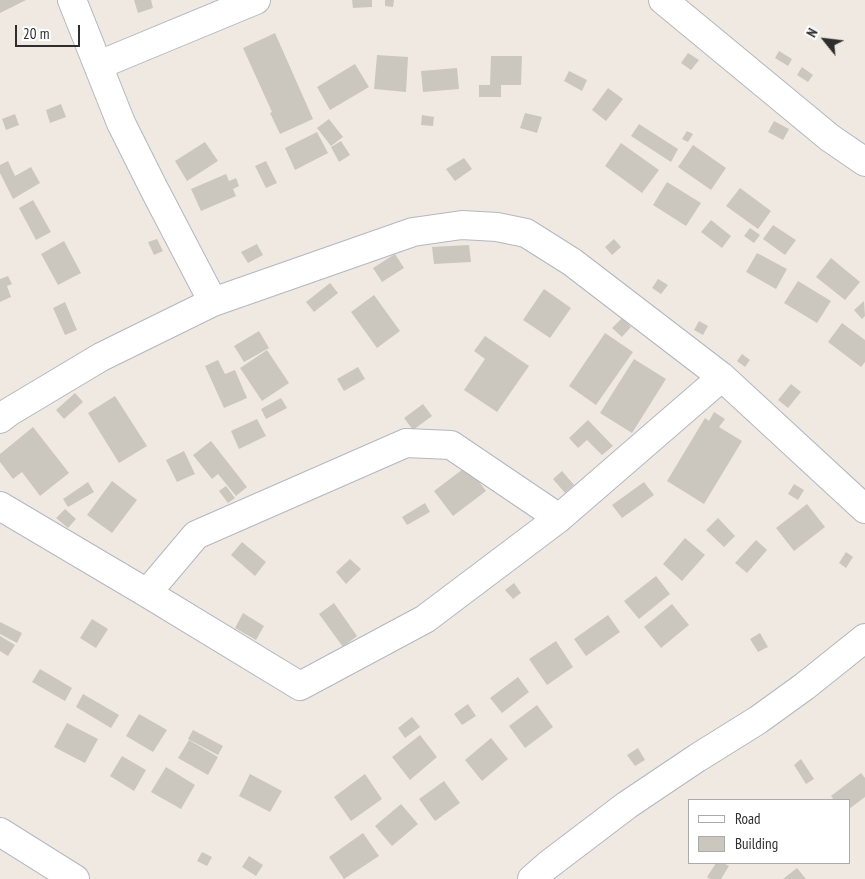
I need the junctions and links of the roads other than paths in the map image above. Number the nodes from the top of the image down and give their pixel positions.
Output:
1 (72, 0) edge
2 (256, 0) edge
3 (663, 0) edge
4 (99, 65) junction
5 (865, 162) edge
6 (213, 302) junction
7 (722, 377) junction
8 (0, 420) edge
9 (0, 506) edge
10 (865, 509) edge
11 (559, 518) junction
12 (147, 593) junction
13 (865, 638) edge
14 (0, 832) edge
15 (76, 879) edge
16 (532, 879) edge

1 - 4 street
2 - 4 street
3 - 5 street
4 - 6 street
6 - 7 street
6 - 8 street
7 - 10 street
7 - 11 street
9 - 12 street
11 - 12 street
11 - 12 street
13 - 16 street
14 - 15 street

